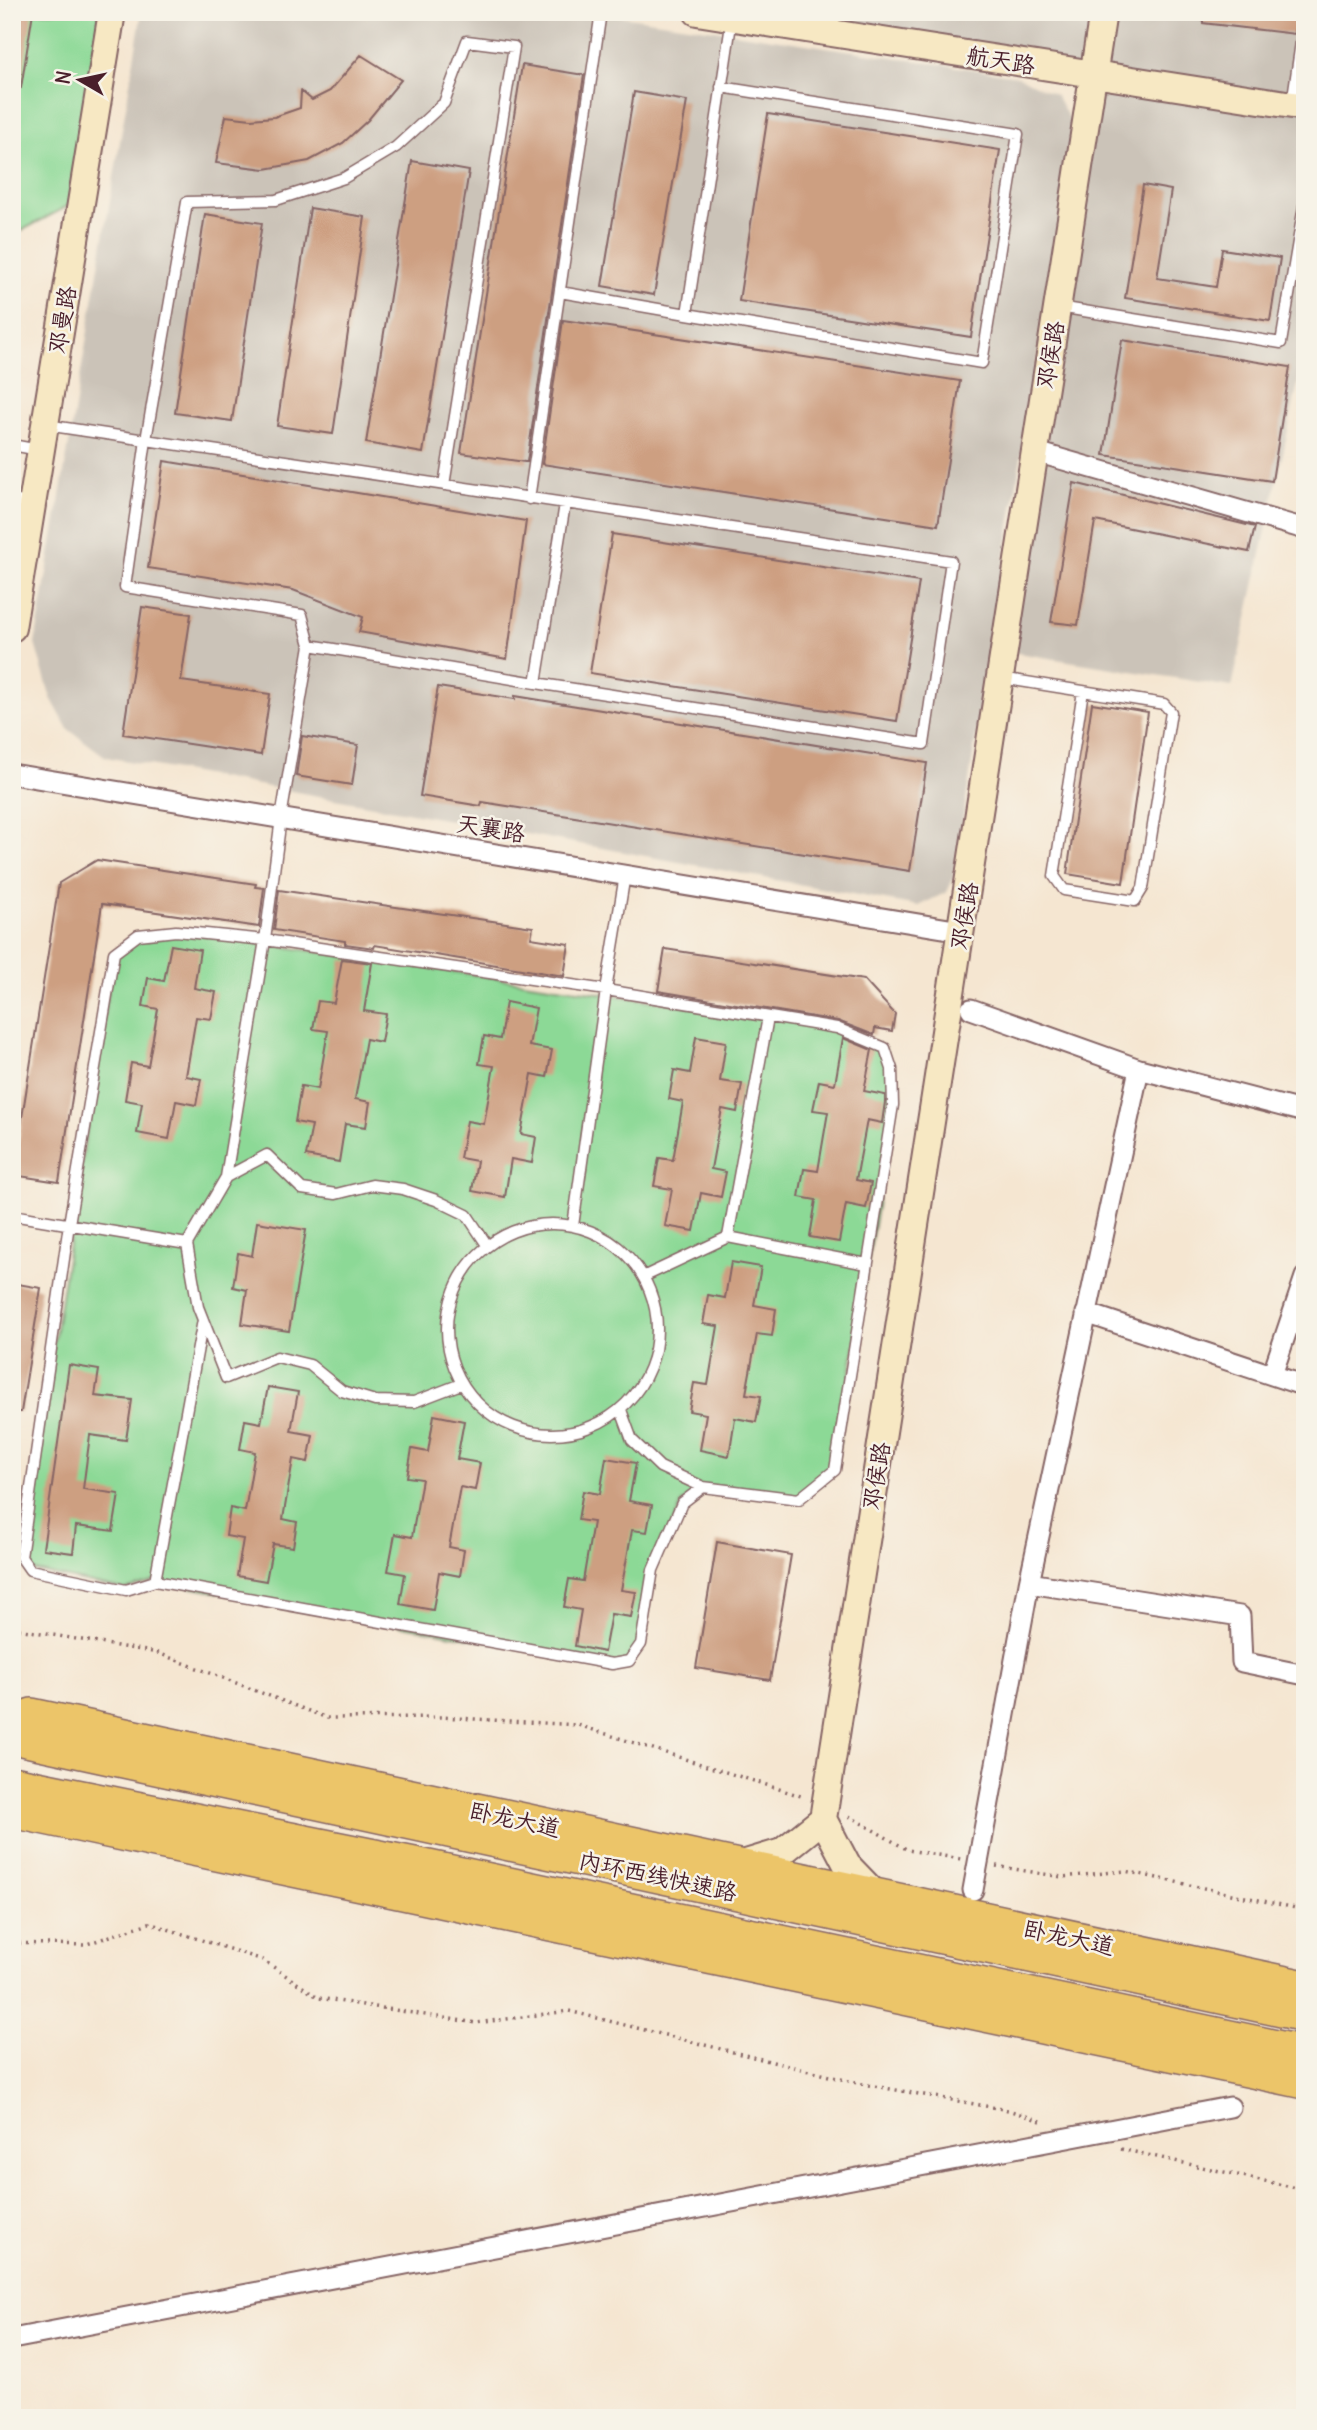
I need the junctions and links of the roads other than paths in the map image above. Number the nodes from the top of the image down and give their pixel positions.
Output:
1 (112, 12) edge
2 (601, 12) edge
3 (697, 12) edge
4 (1103, 12) edge
5 (1305, 15) edge
6 (732, 18) junction
7 (1093, 75) junction
8 (721, 87) junction
9 (1298, 106) edge
10 (1305, 200) edge
11 (560, 292) junction
12 (1058, 307) junction
13 (687, 314) junction
14 (43, 437) junction
15 (146, 440) junction
16 (12, 445) edge
17 (1036, 452) junction
18 (444, 485) junction
19 (529, 499) junction
20 (22, 502) edge
21 (565, 503) junction
22 (1305, 528) edge
23 (12, 628) edge
24 (310, 645) junction
25 (1001, 677) junction
26 (536, 683) junction
27 (1083, 691) junction
28 (12, 774) edge
29 (281, 818) junction
30 (625, 875) junction
31 (961, 931) junction
32 (265, 940) junction
33 (606, 990) junction
34 (971, 1009) dead end
35 (768, 1017) junction
36 (1139, 1069) junction
37 (1305, 1112) edge
38 (226, 1177) junction
39 (12, 1215) edge
40 (69, 1224) junction
41 (573, 1226) junction
42 (728, 1237) junction
43 (187, 1244) junction
44 (486, 1245) junction
45 (867, 1264) junction
46 (645, 1276) junction
47 (1305, 1277) edge
48 (1086, 1313) junction
49 (203, 1320) junction
50 (1272, 1375) junction
51 (461, 1384) junction
52 (1305, 1386) edge
53 (621, 1410) junction
54 (703, 1487) junction
55 (155, 1581) junction
56 (1029, 1583) junction
57 (1305, 1675) edge
58 (12, 1712) edge
59 (12, 1736) edge
60 (12, 1784) edge
61 (12, 1810) edge
62 (824, 1811) junction
63 (734, 1867) junction
64 (972, 1890) dead end
65 (876, 1895) junction
66 (1305, 1988) edge
67 (1305, 2014) edge
68 (1305, 2054) edge
69 (1305, 2081) edge
70 (1230, 2107) dead end
71 (12, 2339) edge

1 - 14 street, 邓曼路
2 - 11 lane
3 - 6 street, 航天路
4 - 7 street, 邓侯路
5 - 9 lane
6 - 7 street, 航天路
6 - 8 lane
7 - 9 street, 航天路
7 - 12 street, 邓侯路
8 - 13 lane
8 - 13 lane
10 - 12 lane
11 - 13 lane
11 - 19 lane
12 - 17 street, 邓侯路
14 - 15 lane
14 - 16 lane
14 - 20 street, 邓曼路
15 - 18 lane
15 - 18 lane
15 - 24 lane
17 - 22 street
17 - 25 street, 邓侯路
18 - 19 lane
19 - 21 lane
20 - 23 street, 邓曼路
21 - 26 lane
21 - 26 lane
24 - 26 lane
24 - 29 lane
25 - 27 lane
25 - 31 street, 邓侯路
27 - 27 lane
28 - 29 street, 天襄路
29 - 30 street, 天襄路
29 - 32 lane
30 - 31 street, 天襄路
30 - 33 lane
31 - 62 street, 邓侯路
32 - 33 lane
32 - 38 lane
32 - 40 lane
33 - 35 lane
33 - 41 lane
34 - 36 street
35 - 42 lane
35 - 45 lane
36 - 37 street
36 - 48 street
38 - 43 lane
38 - 44 lane
39 - 40 lane
40 - 43 lane
40 - 55 lane
41 - 44 lane
41 - 46 lane
42 - 45 lane
42 - 46 lane
43 - 49 lane
44 - 51 lane
45 - 54 lane
46 - 53 lane
47 - 50 street
48 - 50 street
48 - 56 street
49 - 51 lane
49 - 55 lane
50 - 52 street
51 - 53 lane
53 - 54 lane
54 - 55 lane
56 - 57 street
56 - 64 street
58 - 63 highway, 卧龙大道
59 - 67 highway, 内环西线快速路
60 - 68 highway, 内环西线快速路
61 - 69 highway
62 - 63 street
62 - 65 street
63 - 65 highway, 卧龙大道
65 - 66 highway, 卧龙大道
70 - 71 street

